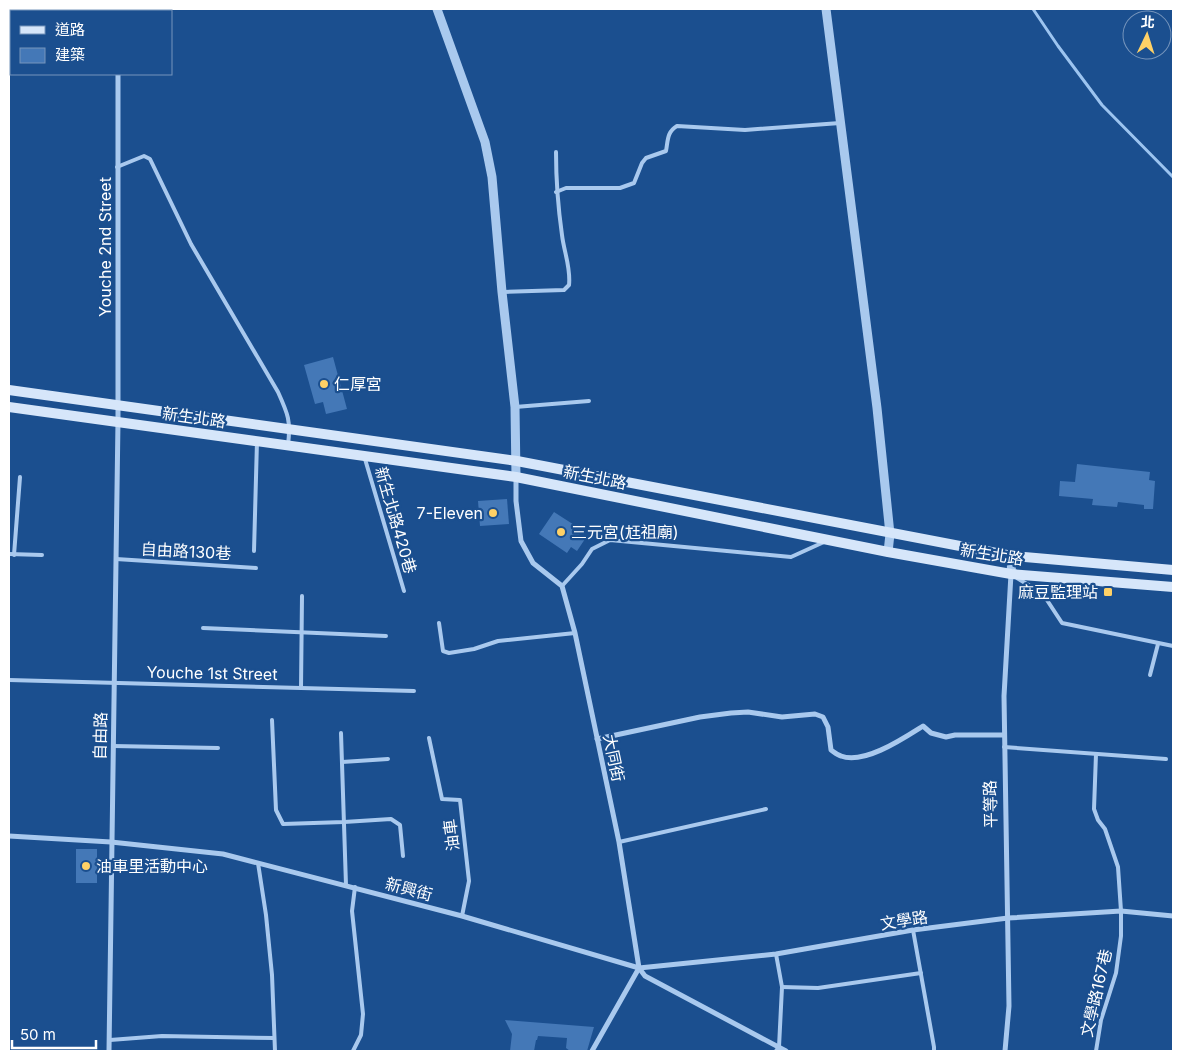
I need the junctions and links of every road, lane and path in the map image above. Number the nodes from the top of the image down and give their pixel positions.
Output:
1 (437, 9) edge
2 (826, 9) edge
3 (118, 75) edge
4 (840, 123) junction
5 (556, 152) dead end
6 (117, 167) junction
7 (556, 192) junction
8 (502, 292) junction
9 (9, 390) edge
10 (589, 401) dead end
11 (118, 405) junction
12 (9, 407) edge
13 (516, 407) junction
14 (118, 421) junction
15 (290, 429) junction
16 (257, 441) junction
17 (288, 445) junction
18 (365, 456) junction
19 (517, 461) junction
20 (20, 477) dead end
21 (516, 477) junction
22 (890, 534) junction
23 (828, 540) junction
24 (254, 551) dead end
25 (888, 552) junction
26 (9, 554) edge
27 (14, 555) junction
28 (42, 555) dead end
29 (1012, 556) junction
30 (116, 559) junction
31 (256, 568) dead end
32 (1173, 570) edge
33 (1010, 574) junction
34 (562, 586) junction
35 (1173, 587) edge
36 (404, 592) dead end
37 (302, 596) dead end
38 (439, 624) dead end
39 (203, 628) dead end
40 (302, 632) junction
41 (575, 633) junction
42 (386, 636) dead end
43 (1158, 644) junction
44 (1173, 646) edge
45 (1150, 675) dead end
46 (9, 680) edge
47 (114, 683) junction
48 (301, 688) junction
49 (414, 691) dead end
50 (272, 720) dead end
51 (341, 733) dead end
52 (1003, 735) junction
53 (429, 738) dead end
54 (597, 739) junction
55 (113, 746) junction
56 (1004, 747) junction
57 (218, 748) dead end
58 (1096, 754) junction
59 (388, 759) dead end
60 (1166, 759) dead end
61 (342, 762) junction
62 (766, 808) dead end
63 (344, 822) junction
64 (9, 836) edge
65 (111, 842) junction
66 (619, 842) junction
67 (403, 856) dead end
68 (258, 863) junction
69 (346, 884) junction
70 (355, 887) junction
71 (1121, 911) junction
72 (462, 916) junction
73 (1173, 916) edge
74 (1008, 918) junction
75 (913, 930) junction
76 (776, 954) junction
77 (639, 968) junction
78 (921, 973) junction
79 (782, 987) junction
80 (274, 1038) junction
81 (110, 1040) junction
82 (777, 1049) edge
83 (109, 1051) edge
84 (275, 1051) edge
85 (353, 1051) edge
86 (592, 1051) edge
87 (786, 1051) edge
88 (934, 1051) edge
89 (1005, 1051) edge
90 (1096, 1051) edge

1 - 8 street
2 - 4 street
3 - 6 street, Youche 2nd Street
4 - 7 lane
4 - 22 street
5 - 7 lane
6 - 11 street, Youche 2nd Street
6 - 15 lane
7 - 8 lane
8 - 13 street
9 - 11 main road, 新生北路
10 - 13 lane
11 - 14 street, Youche 2nd Street
11 - 15 main road, 新生北路
12 - 14 main road, 新生北路
13 - 19 street
14 - 16 main road, 新生北路
14 - 30 street, 自由路
15 - 17 lane
15 - 19 main road, 新生北路
16 - 17 main road, 新生北路
16 - 24 lane
17 - 18 main road, 新生北路
18 - 21 main road, 新生北路
18 - 36 lane, 新生北路420巷
19 - 21 street
19 - 22 main road, 新生北路
20 - 27 lane
21 - 23 main road, 新生北路
21 - 34 street
22 - 25 street
22 - 29 main road, 新生北路
23 - 25 main road, 新生北路
23 - 34 lane
25 - 33 main road, 新生北路
26 - 27 lane
27 - 28 lane
29 - 32 main road, 新生北路
29 - 33 street, 平等路
30 - 31 lane, 自由路130巷
30 - 47 street, 自由路
33 - 35 main road, 新生北路
33 - 43 lane
33 - 52 street, 平等路
34 - 41 street, 大同街
37 - 40 lane
38 - 41 lane
39 - 40 lane
40 - 42 lane
40 - 48 lane
41 - 54 street, 大同街
43 - 44 lane
43 - 45 lane
46 - 47 lane, Youche 1st Street
47 - 48 lane, Youche 1st Street
47 - 55 street, 自由路
48 - 49 lane, Youche 1st Street
50 - 63 lane
51 - 61 lane
52 - 54 street
52 - 56 street, 平等路
53 - 72 lane, 油車
54 - 66 street, 大同街
55 - 57 lane
55 - 65 street, 自由路
56 - 58 lane
56 - 74 street, 平等路
58 - 60 lane
58 - 71 lane, 文學路167巷
59 - 61 lane
61 - 63 lane
62 - 66 lane
63 - 67 lane
63 - 69 lane
64 - 65 street, 新興街
65 - 68 street, 新興街
65 - 81 street, 自由路
66 - 77 street, 大同街
68 - 69 street, 新興街
68 - 80 lane
69 - 70 street, 新興街
70 - 72 street, 新興街
70 - 85 lane
71 - 73 street, 文學路
71 - 74 street, 文學路
71 - 90 lane, 文學路167巷
72 - 77 street, 新興街
74 - 75 street, 文學路
74 - 89 street, 平等路
75 - 76 street, 文學路
75 - 78 lane
76 - 77 street, 文學路
76 - 79 lane
77 - 82 street, 新興街
77 - 86 street
78 - 79 lane
78 - 88 lane
79 - 82 lane
80 - 81 lane
80 - 84 lane
81 - 83 street, 自由路
82 - 87 street, 新興街

